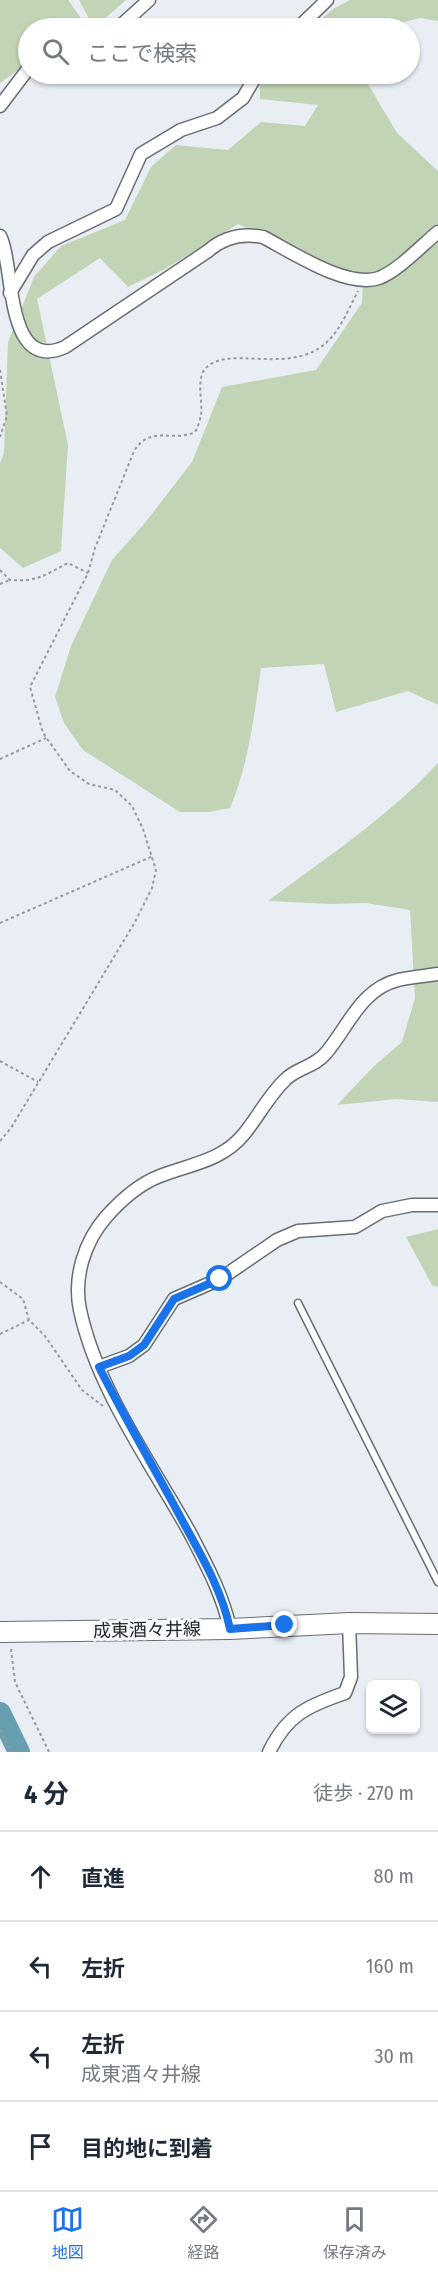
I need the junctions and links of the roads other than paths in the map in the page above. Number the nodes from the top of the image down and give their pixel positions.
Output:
1 (149, 0) edge
2 (327, 0) edge
3 (129, 18) edge
4 (308, 18) edge
5 (18, 82) edge
6 (251, 84) edge
7 (0, 106) edge
8 (438, 232) edge
9 (0, 236) edge
10 (10, 293) junction
11 (438, 974) edge
12 (438, 1205) edge
13 (298, 1303) dead end
14 (99, 1367) junction
15 (438, 1582) edge
16 (349, 1623) junction
17 (438, 1624) edge
18 (230, 1629) junction
19 (5, 1638) edge
20 (269, 1752) edge

1 - 3 street
2 - 4 street
5 - 7 street
6 - 10 street
8 - 10 street
9 - 10 street
11 - 14 street
12 - 14 street
13 - 15 lane
14 - 18 street
16 - 17 main road, 成東酒々井線
16 - 18 main road, 成東酒々井線
16 - 20 street
18 - 19 main road, 成東酒々井線

